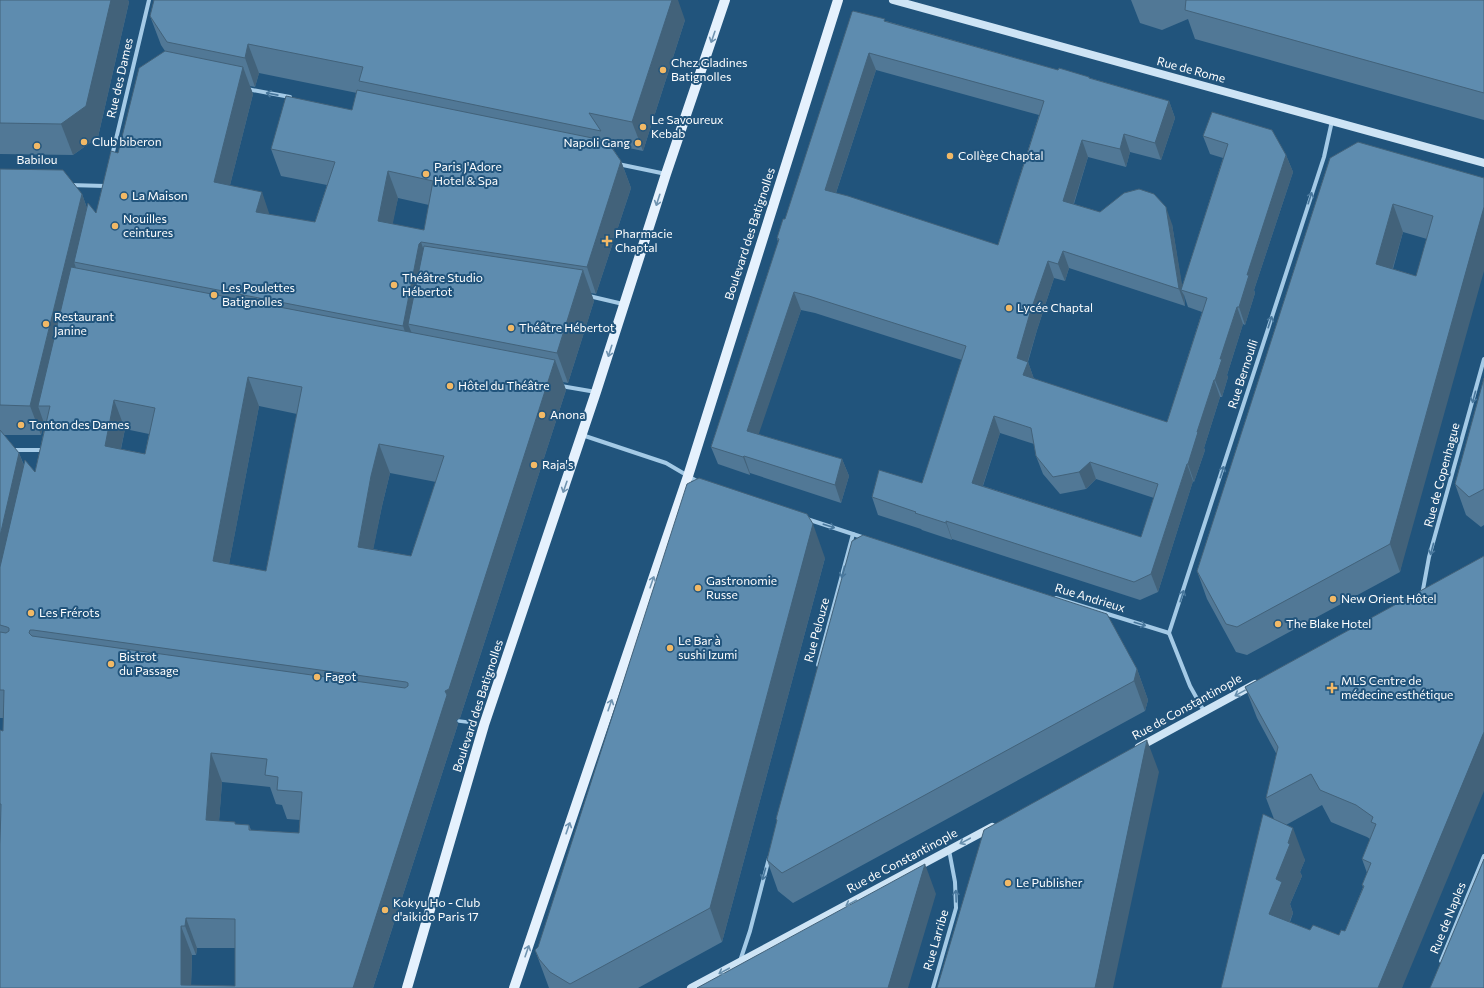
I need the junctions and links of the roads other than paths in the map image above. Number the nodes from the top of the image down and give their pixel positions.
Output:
1 (149, 0) edge
2 (725, 0) edge
3 (838, 0) edge
4 (892, 0) edge
5 (134, 66) junction
6 (142, 67) edge
7 (243, 88) edge
8 (298, 99) edge
9 (1332, 121) junction
10 (110, 163) edge
11 (611, 163) edge
12 (1484, 163) edge
13 (666, 174) junction
14 (107, 178) edge
15 (66, 185) edge
16 (105, 186) junction
17 (103, 193) edge
18 (585, 296) edge
19 (625, 305) junction
20 (1484, 359) edge
21 (555, 385) edge
22 (596, 392) junction
23 (582, 435) junction
24 (42, 444) edge
25 (8, 450) edge
26 (41, 450) junction
27 (40, 456) edge
28 (688, 476) junction
29 (707, 485) edge
30 (802, 517) edge
31 (853, 534) junction
32 (868, 539) edge
33 (1425, 594) joint
34 (1054, 597) edge
35 (1413, 601) edge
36 (1169, 633) junction
37 (817, 669) edge
38 (1261, 681) edge
39 (1205, 713) junction
40 (459, 721) dead end
41 (467, 722) dead end
42 (1134, 750) edge
43 (1001, 822) edge
44 (949, 850) junction
45 (770, 854) edge
46 (1484, 856) edge
47 (740, 962) junction
48 (1439, 966) edge
49 (407, 988) edge
50 (514, 988) edge
51 (691, 988) edge
52 (933, 988) edge

1 - 5 street, Rue des Dames
2 -> 13 main road, Boulevard des Batignolles
3 - 28 main road, Boulevard des Batignolles
4 - 9 main road, Rue de Rome
5 - 6 street
5 - 10 street, Rue des Dames
8 -> 7 street
9 - 12 main road, Rue de Rome
36 -> 9 street, Rue Bernoulli
11 - 13 street
13 -> 19 main road, Boulevard des Batignolles
14 - 16 street
15 - 16 street
16 - 17 street
18 - 19 street
19 -> 22 main road, Boulevard des Batignolles
20 -> 33 street, Rue de Copenhague
21 - 22 street
22 - 23 main road, Boulevard des Batignolles
23 - 28 street
23 -> 49 main road, Boulevard des Batignolles
24 - 26 street
25 - 26 street
26 - 27 street
28 - 29 street
50 -> 28 main road, Boulevard des Batignolles
30 -> 31 street
31 - 32 street
31 -> 37 street, Rue Pelouze
33 - 35 main road
34 -> 36 street, Rue Andrieux
36 - 39 street
38 -> 39 main road, Rue de Constantinople
39 - 42 main road, Rue de Constantinople
40 - 41 street
43 -> 44 main road, Rue de Constantinople
44 -> 47 main road, Rue de Constantinople
52 -> 44 street, Rue Larribe
45 -> 47 street
46 - 48 street, Rue de Naples
47 -> 51 main road, Rue de Constantinople

